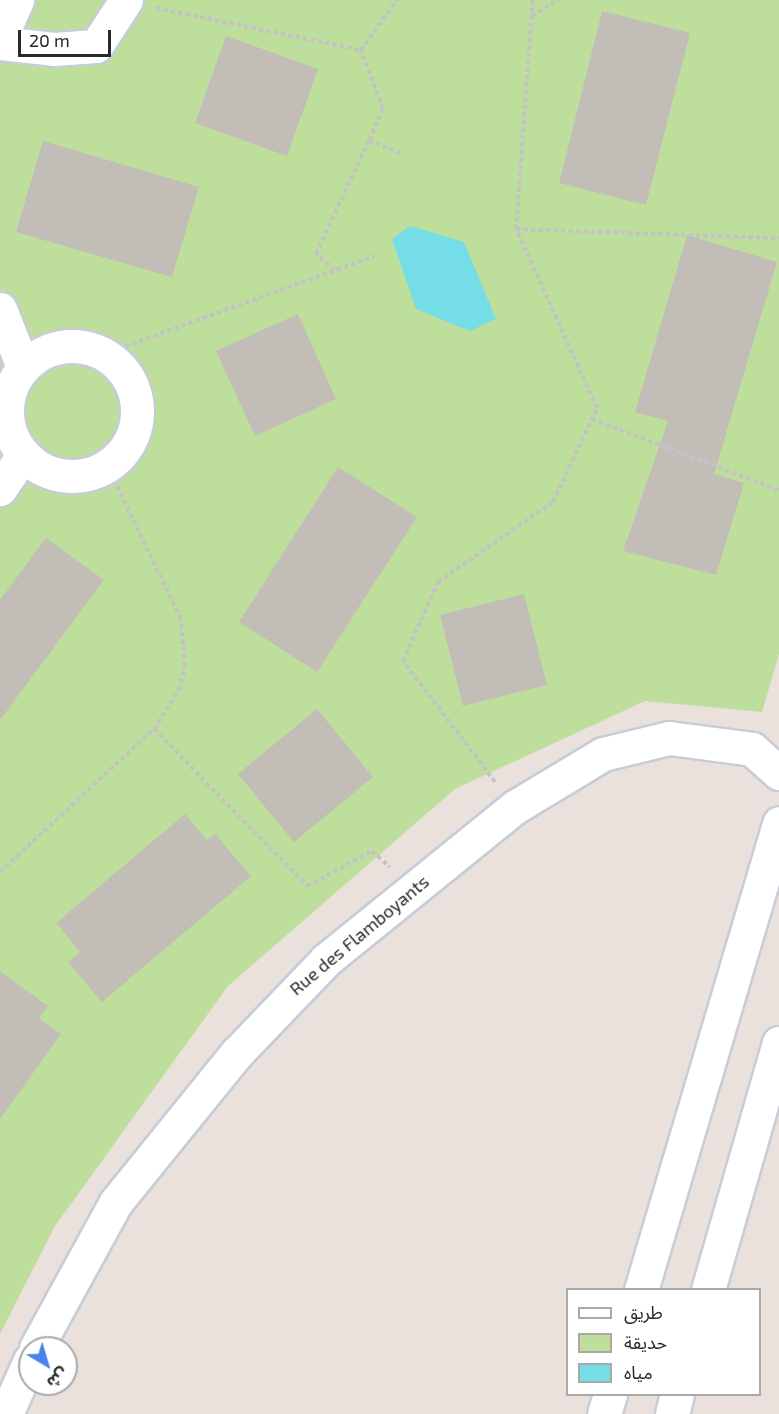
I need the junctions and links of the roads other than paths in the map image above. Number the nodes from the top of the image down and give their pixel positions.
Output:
1 (18, 0) edge
2 (125, 1) edge
3 (0, 41) edge
4 (0, 309) edge
5 (23, 367) junction
6 (23, 455) junction
7 (0, 489) edge
8 (765, 746) edge
9 (779, 773) edge
10 (779, 823) edge
11 (779, 1043) edge
12 (641, 1288) edge
13 (709, 1288) edge
14 (43, 1336) edge
15 (18, 1387) edge
16 (610, 1396) edge
17 (677, 1396) edge
18 (6, 1414) edge
19 (604, 1414) edge
20 (672, 1414) edge

1 - 3 street
2 - 3 street
4 - 5 street
5 - 6 street
5 - 6 street
6 - 7 street
8 - 9 street, Rue des Flamboyants
8 - 14 street, Rue des Flamboyants
10 - 12 street
11 - 13 street
15 - 18 street
16 - 19 street
17 - 20 street

